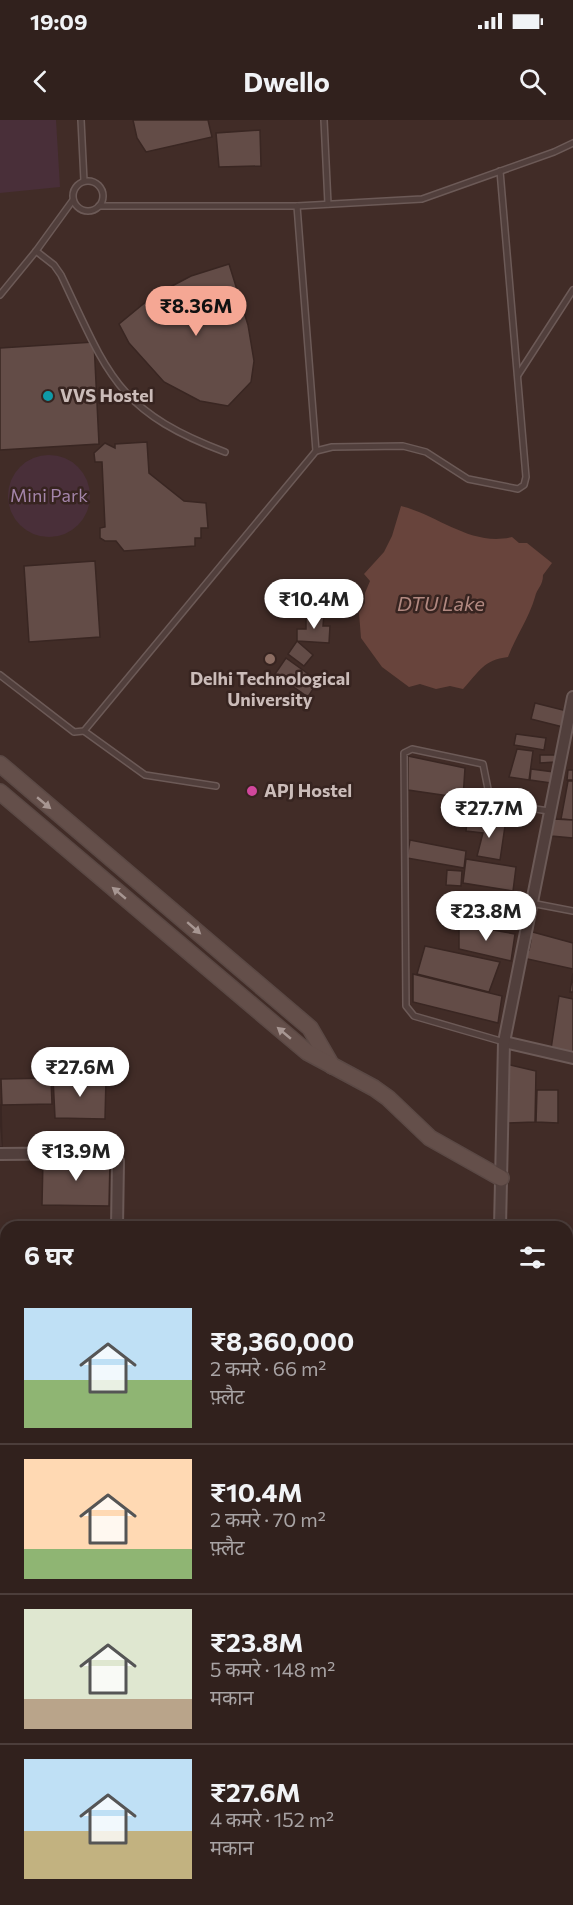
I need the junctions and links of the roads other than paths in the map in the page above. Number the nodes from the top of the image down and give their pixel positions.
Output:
1 (81, 120) edge
2 (324, 120) edge
3 (573, 143) edge
4 (500, 171) junction
5 (84, 181) junction
6 (73, 200) junction
7 (328, 204) junction
8 (99, 206) junction
9 (297, 206) junction
10 (36, 251) junction
11 (573, 290) edge
12 (0, 295) edge
13 (518, 376) junction
14 (316, 451) junction
15 (225, 452) dead end
16 (0, 675) edge
17 (573, 700) edge
18 (84, 731) junction
19 (0, 764) edge
20 (216, 786) dead end
21 (0, 792) edge
22 (549, 811) junction
23 (531, 903) junction
24 (573, 911) edge
25 (504, 1042) junction
26 (573, 1058) edge
27 (332, 1066) junction
28 (0, 1154) edge
29 (501, 1178) junction
30 (117, 1221) edge
31 (500, 1221) edge

1 - 5 lane
2 - 7 lane
3 - 4 lane
4 - 7 lane
4 - 13 lane
5 - 6 lane
5 - 8 lane
6 - 8 lane
6 - 10 lane
7 - 9 lane
8 - 9 lane
9 - 14 lane
10 - 12 lane
10 - 15 lane
11 - 13 lane
13 - 14 lane
14 - 18 lane
16 - 18 lane
17 - 22 street
18 - 20 lane
19 -> 27 street
27 -> 21 street
22 - 23 street
22 - 25 lane
23 - 24 lane
23 - 25 street
25 - 26 street
25 - 29 street
27 - 29 street
28 - 30 street
29 - 31 street

